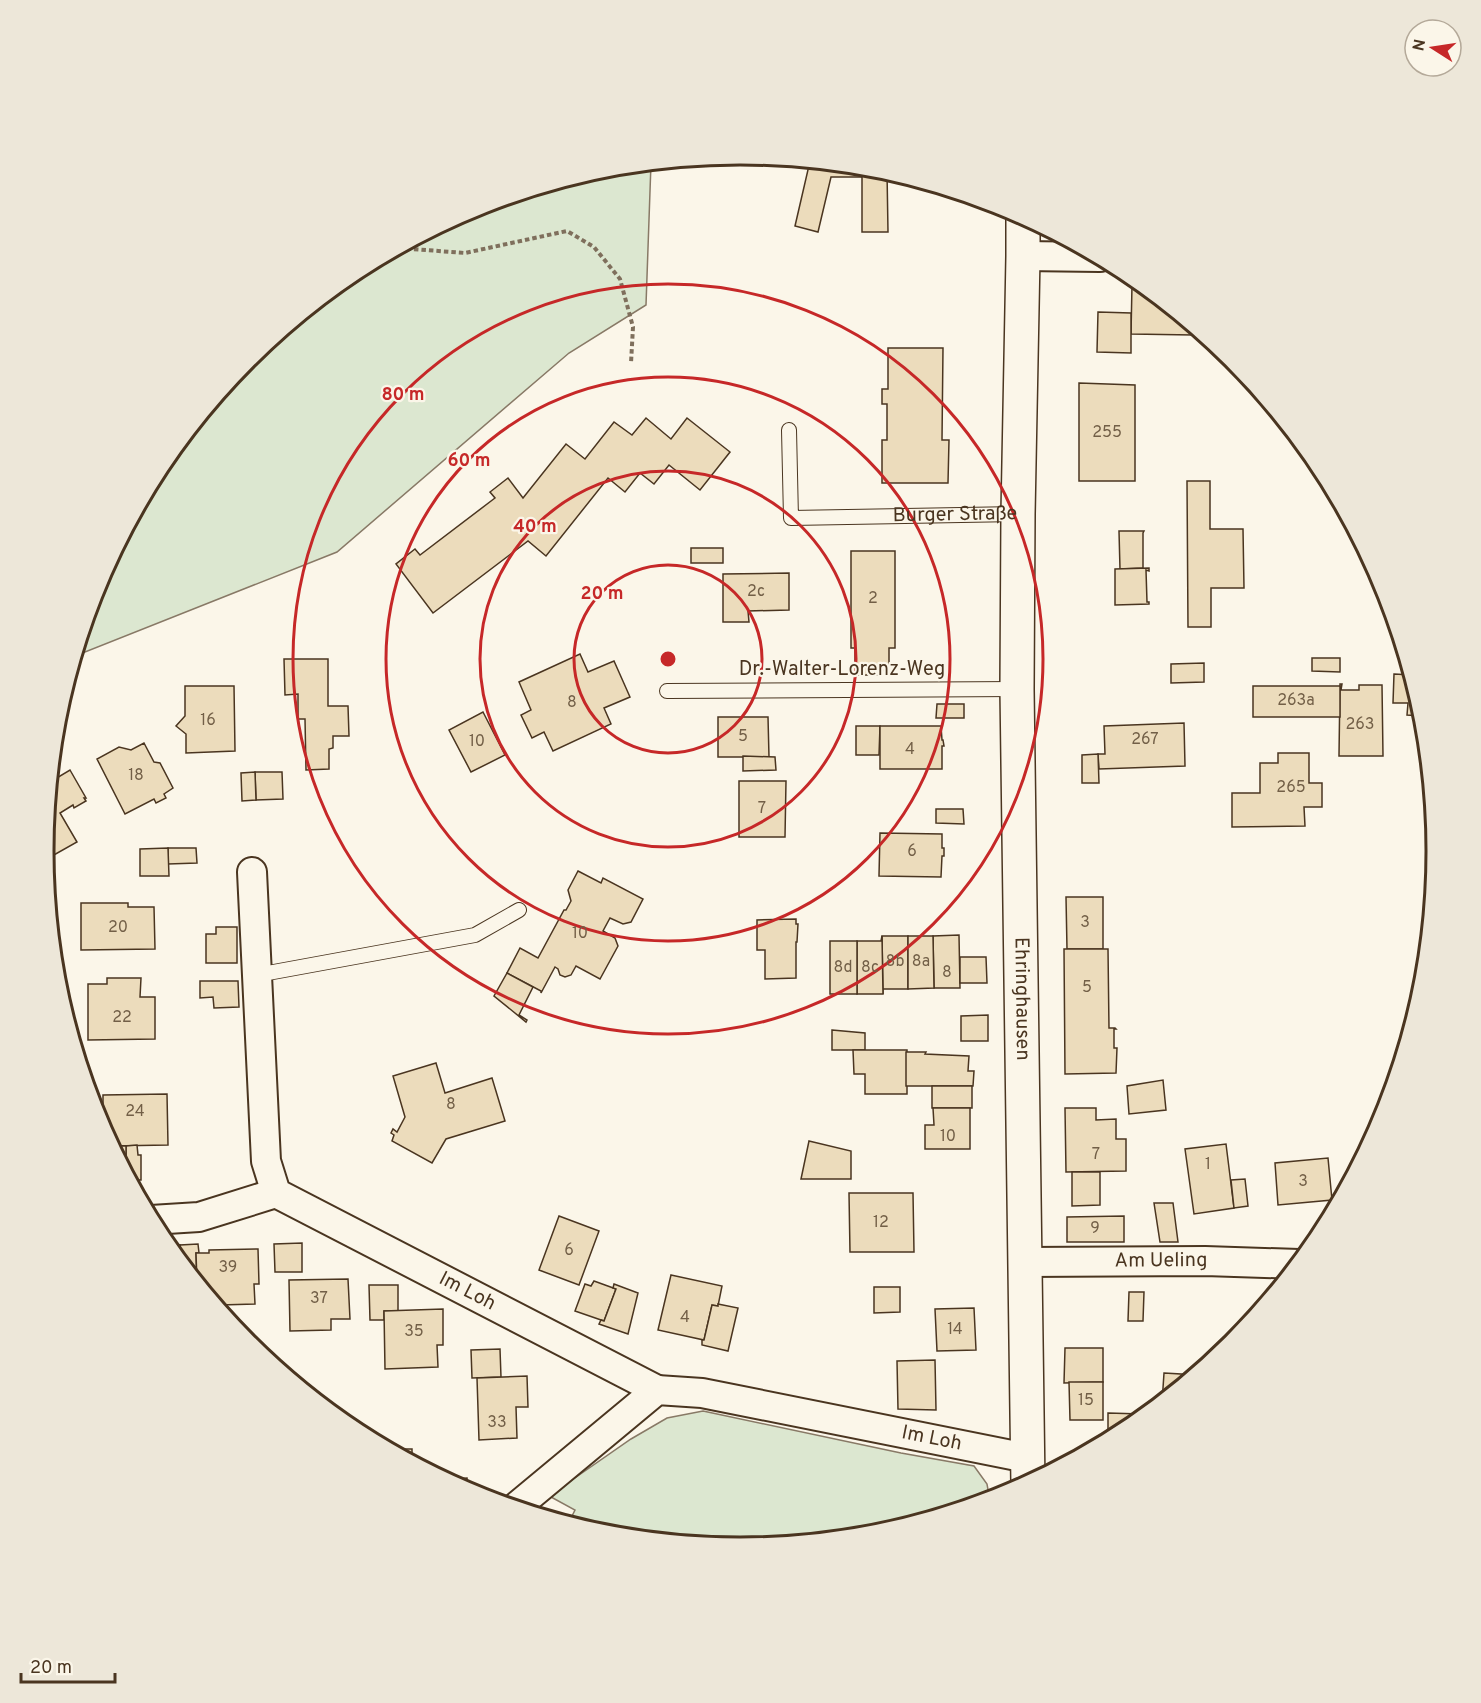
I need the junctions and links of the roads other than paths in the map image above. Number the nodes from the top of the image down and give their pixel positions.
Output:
1 (1023, 226) edge
2 (1023, 256) junction
3 (1084, 257) edge
4 (789, 430) dead end
5 (1018, 514) junction
6 (1017, 689) junction
7 (667, 691) dead end
8 (252, 872) dead end
9 (519, 910) dead end
10 (257, 975) junction
11 (276, 1193) junction
12 (161, 1219) edge
13 (1024, 1262) junction
14 (1289, 1264) edge
15 (657, 1390) junction
16 (1027, 1471) edge
17 (522, 1502) edge

1 - 2 main road, Burger Straße
2 - 3 street
2 - 5 main road, Burger Straße
4 - 5 lane, Burger Straße
5 - 6 main road, Ehringhausen
6 - 7 lane, Dr.-Walter-Lorenz-Weg
6 - 13 main road, Ehringhausen
8 - 10 street
9 - 10 lane
10 - 11 street
11 - 12 street
11 - 15 street, Im Loh
13 - 14 street, Am Ueling
13 - 16 main road, Ehringhausen
15 - 16 street, Im Loh
15 - 17 street

